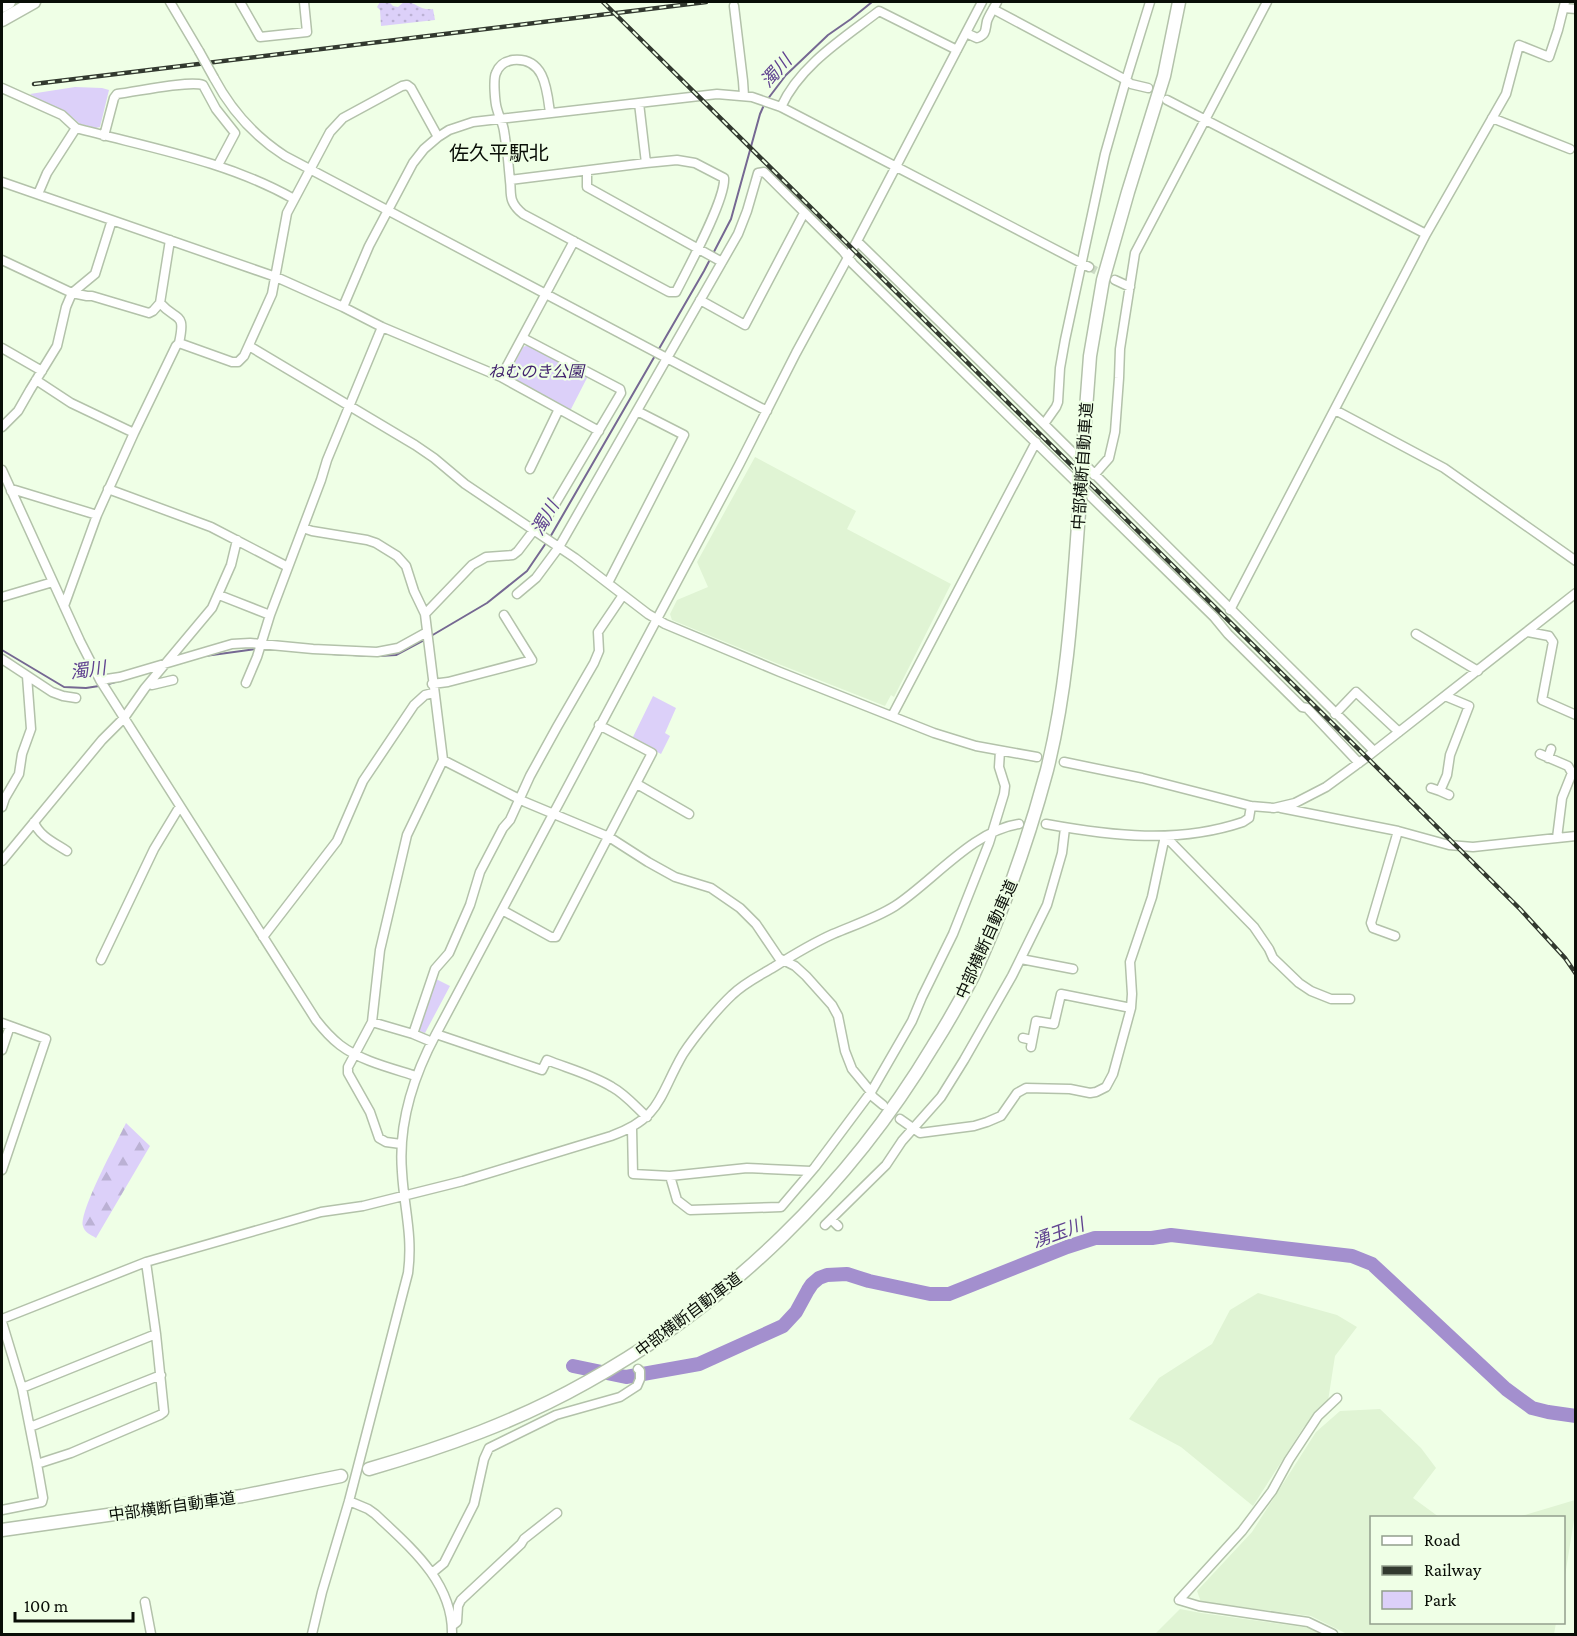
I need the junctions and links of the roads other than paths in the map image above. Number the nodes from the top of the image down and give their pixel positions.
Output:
1 (9, 2) edge
2 (34, 2) edge
3 (170, 2) edge
4 (240, 2) edge
5 (304, 2) edge
6 (982, 2) edge
7 (1150, 2) edge
8 (1172, 2) edge
9 (1179, 2) edge
10 (1267, 2) edge
11 (1564, 4) edge
12 (995, 5) edge
13 (2, 6) edge
14 (734, 6) dead end
15 (1575, 9) edge
16 (2, 20) edge
17 (966, 33) junction
18 (957, 50) junction
19 (1126, 80) junction
20 (2, 88) edge
21 (1148, 88) dead end
22 (744, 96) junction
23 (1167, 100) dead end
24 (639, 103) junction
25 (778, 105) junction
26 (550, 113) junction
27 (1150, 117) junction
28 (1492, 118) junction
29 (501, 119) junction
30 (1205, 120) junction
31 (76, 128) junction
32 (104, 136) junction
33 (438, 137) junction
34 (1570, 149) dead end
35 (646, 163) junction
36 (218, 165) junction
37 (895, 167) junction
38 (310, 170) junction
39 (587, 171) junction
40 (510, 180) junction
41 (2, 182) edge
42 (38, 194) junction
43 (294, 199) junction
44 (389, 211) junction
45 (804, 213) junction
46 (112, 220) junction
47 (1426, 234) junction
48 (170, 240) junction
49 (574, 241) junction
50 (857, 241) junction
51 (698, 248) junction
52 (848, 257) junction
53 (2, 260) edge
54 (720, 261) junction
55 (1085, 265) junction
56 (276, 277) junction
57 (1115, 280) tunnel mouth
58 (1130, 287) junction
59 (72, 293) junction
60 (545, 293) junction
61 (700, 300) junction
62 (160, 303) junction
63 (343, 307) junction
64 (382, 327) junction
65 (523, 338) junction
66 (179, 344) junction
67 (249, 346) junction
68 (2, 348) edge
69 (664, 357) junction
70 (42, 371) junction
71 (501, 377) junction
72 (36, 380) junction
73 (351, 406) junction
74 (559, 409) junction
75 (1335, 410) junction
76 (637, 411) junction
77 (767, 411) junction
78 (1044, 424) junction
79 (2, 428) edge
80 (599, 431) junction
81 (134, 433) junction
82 (1036, 442) junction
83 (530, 469) dead end
84 (2, 470) edge
85 (1094, 475) junction
86 (108, 489) junction
87 (11, 490) junction
88 (97, 515) junction
89 (303, 528) junction
90 (539, 533) junction
91 (237, 540) junction
92 (558, 546) junction
93 (1575, 561) edge
94 (288, 567) junction
95 (53, 582) junction
96 (608, 583) junction
97 (1575, 593) edge
98 (517, 594) dead end
99 (219, 595) junction
100 (623, 595) junction
101 (2, 597) edge
102 (64, 606) junction
103 (1230, 610) junction
104 (424, 614) junction
105 (270, 615) junction
106 (504, 615) dead end
107 (656, 619) junction
108 (1528, 632) junction
109 (427, 633) junction
110 (1416, 634) dead end
111 (261, 645) junction
112 (2, 659) edge
113 (165, 664) junction
114 (1478, 671) junction
115 (27, 676) junction
116 (173, 680) dead end
117 (101, 681) junction
118 (151, 681) junction
119 (246, 682) dead end
120 (433, 688) junction
121 (1445, 696) junction
122 (76, 698) dead end
123 (1335, 714) junction
124 (892, 716) junction
125 (1575, 716) edge
126 (124, 718) junction
127 (599, 725) junction
128 (1399, 732) junction
129 (1000, 751) junction
130 (1374, 751) junction
131 (1546, 754) dead end
132 (1037, 757) dead end
133 (443, 760) junction
134 (1064, 762) dead end
135 (1359, 763) junction
136 (637, 784) junction
137 (1431, 788) dead end
138 (520, 799) junction
139 (180, 806) junction
140 (1251, 806) junction
141 (2, 807) edge
142 (1280, 807) junction
143 (553, 813) junction
144 (689, 814) dead end
145 (34, 822) junction
146 (1019, 824) dead end
147 (1046, 824) dead end
148 (1065, 828) junction
149 (992, 831) junction
150 (1398, 831) junction
151 (1165, 836) junction
152 (1575, 836) edge
153 (609, 837) junction
154 (1557, 838) junction
155 (67, 850) dead end
156 (2, 861) edge
157 (502, 910) junction
158 (1395, 936) dead end
159 (263, 937) junction
160 (1021, 959) junction
161 (101, 960) dead end
162 (784, 961) junction
163 (1066, 971) dead end
164 (1350, 999) dead end
165 (1131, 1008) junction
166 (372, 1022) junction
167 (6, 1025) edge
168 (413, 1034) junction
169 (434, 1038) junction
170 (1029, 1042) dead end
171 (2, 1050) edge
172 (355, 1054) junction
173 (416, 1076) junction
174 (871, 1092) junction
175 (882, 1105) dead end
176 (647, 1117) junction
177 (900, 1119) dead end
178 (632, 1128) junction
179 (913, 1129) junction
180 (401, 1144) junction
181 (2, 1170) edge
182 (811, 1172) junction
183 (670, 1176) junction
184 (404, 1195) junction
185 (831, 1224) dead end
186 (146, 1262) junction
187 (2, 1321) edge
188 (156, 1334) junction
189 (640, 1373) dead end
190 (161, 1376) junction
191 (22, 1389) junction
192 (1337, 1398) dead end
193 (30, 1427) junction
194 (37, 1464) junction
195 (369, 1469) dead end
196 (341, 1476) dead end
197 (349, 1501) junction
198 (2, 1510) edge
199 (557, 1513) dead end
200 (2, 1530) edge
201 (432, 1573) junction
202 (145, 1602) dead end
203 (452, 1630) edge
204 (151, 1635) edge
205 (312, 1635) edge
206 (1333, 1635) edge

1 - 13 highway
2 - 16 highway
3 - 38 street, bridge
4 - 5 street
6 - 17 street
7 - 19 street
8 - 27 highway, 中部横断自動車道
9 - 27 highway, 中部横断自動車道
10 - 30 street
11 - 15 street
11 - 28 street
12 - 17 street
12 - 19 street
14 - 22 street
17 - 18 street
18 - 25 street
18 - 37 street
19 - 21 street
19 - 55 street
20 - 31 street
22 - 24 street
22 - 25 street
23 - 30 street
24 - 26 street
24 - 35 street
25 - 37 street
26 - 29 street
26 - 29 street
27 - 195 highway, 中部横断自動車道, bridge
28 - 34 street
28 - 47 street
29 - 33 street
29 - 40 street
30 - 47 street
30 - 58 street
31 - 32 street
31 - 42 street
32 - 36 street
32 - 36 street
33 - 38 street
33 - 44 street
35 - 39 street
35 - 51 street
36 - 43 street
37 - 50 street
37 - 55 street
38 - 43 street
38 - 44 street
39 - 40 street
39 - 51 street
40 - 49 street
41 - 42 street
42 - 46 street
43 - 56 street
44 - 60 street
44 - 63 street
45 - 52 street
45 - 54 street
45 - 61 street
46 - 48 street
46 - 59 street
47 - 75 street
48 - 56 street
48 - 62 street
49 - 51 street
49 - 60 street
50 - 52 street
50 - 78 street
51 - 54 street
52 - 77 street
52 - 82 street
53 - 59 street
54 - 61 street
55 - 78 street
56 - 63 street
56 - 67 street
57 - 58 street
58 - 85 street
59 - 62 street
59 - 70 street
60 - 65 street
60 - 69 street
61 - 69 street
62 - 66 street
63 - 64 street
64 - 71 street
64 - 73 street
65 - 71 street
65 - 80 street
66 - 67 street
66 - 81 street
67 - 73 street
68 - 70 street
69 - 76 street
69 - 77 street
70 - 72 street
71 - 74 street
72 - 79 street
72 - 81 street
73 - 89 street
73 - 90 street
74 - 80 street
74 - 83 street
75 - 93 street
75 - 103 street
76 - 92 street
76 - 96 street
77 - 107 street
78 - 85 street
80 - 90 street
81 - 86 street
82 - 124 street
82 - 135 street
84 - 87 street
85 - 103 street
86 - 88 street
86 - 91 street
87 - 88 street
87 - 95 street
88 - 102 street
89 - 94 street
89 - 104 street
90 - 92 street
90 - 104 street
91 - 94 street
91 - 99 street
92 - 96 street
92 - 98 street
94 - 105 street
95 - 101 street
95 - 102 street
96 - 100 street
97 - 108 street
99 - 105 street
99 - 113 street
100 - 107 street
100 - 138 street
102 - 117 street
103 - 123 street
104 - 109 street
105 - 111 street
106 - 120 street
107 - 124 street
107 - 127 street
108 - 114 street
108 - 125 street
109 - 111 street
109 - 120 street
110 - 114 street
111 - 113 street
111 - 119 street
112 - 115 street
113 - 117 street
113 - 118 street
114 - 121 street
115 - 122 street
115 - 141 street
116 - 118 street
117 - 126 street
118 - 126 street
120 - 133 street
120 - 159 street
121 - 128 street
121 - 137 street
123 - 128 street
123 - 130 street
124 - 129 street
126 - 139 street
126 - 145 street
127 - 136 street
127 - 143 street
128 - 130 street
129 - 132 street
129 - 149 street
130 - 135 street
131 - 154 street
133 - 138 street
133 - 166 street
134 - 140 street
135 - 142 street
136 - 144 street
136 - 153 street
138 - 143 street
138 - 168 street
139 - 159 street
139 - 161 street
140 - 142 street
140 - 151 street
142 - 150 street
143 - 153 street
143 - 157 street
145 - 155 street
145 - 156 street
146 - 149 street
147 - 148 street
148 - 151 street
148 - 160 street
149 - 162 street
149 - 174 street
150 - 154 street
150 - 158 street
151 - 164 street
151 - 165 street
152 - 154 street
153 - 157 street
153 - 162 street
157 - 169 street
159 - 172 street
160 - 163 street
160 - 179 street
162 - 174 street
162 - 176 street
165 - 170 street
165 - 179 street
166 - 168 street
166 - 172 street
167 - 171 street
167 - 181 street
168 - 169 street
169 - 173 street
169 - 176 street
172 - 173 street
172 - 180 street
173 - 180 street
174 - 175 street
174 - 182 street
176 - 178 street
177 - 179 street
178 - 183 street
178 - 184 street
179 - 185 street
180 - 184 street
182 - 183 street
182 - 183 street
184 - 186 street
184 - 197 street
186 - 187 street
186 - 188 street
187 - 191 street
188 - 190 street
188 - 191 street
189 - 201 street
190 - 193 street
190 - 194 street
191 - 193 street
192 - 206 street
193 - 194 street
194 - 198 street
196 - 200 highway, 中部横断自動車道
197 - 201 street
197 - 205 street
199 - 203 street
201 - 203 street
202 - 204 street

